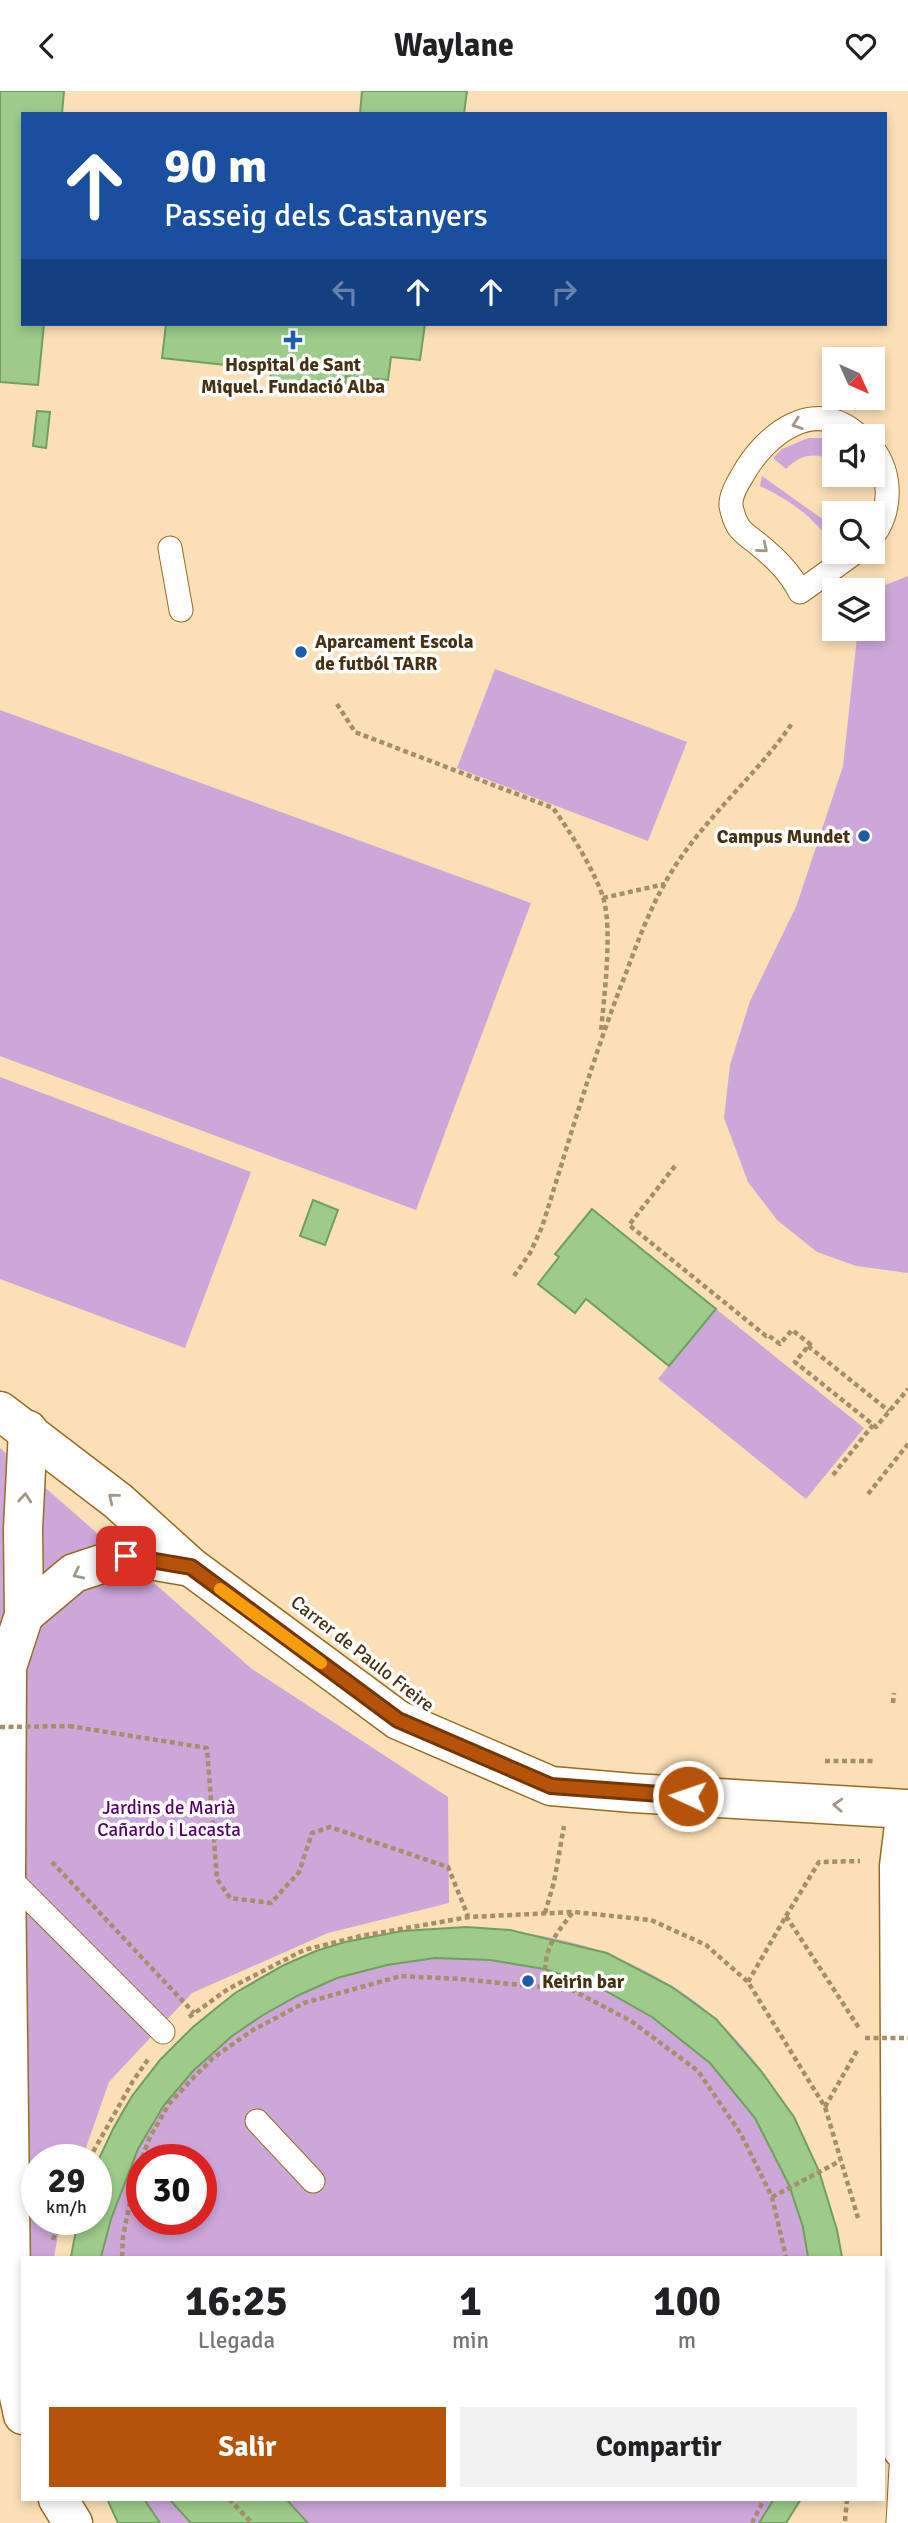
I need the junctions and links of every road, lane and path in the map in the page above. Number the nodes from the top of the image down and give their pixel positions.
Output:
1 (839, 424) edge
2 (885, 472) edge
3 (885, 509) edge
4 (170, 548) dead end
5 (841, 564) edge
6 (181, 610) dead end
7 (338, 705) dead end
8 (793, 722) dead end
9 (665, 884) junction
10 (603, 898) junction
11 (601, 1036) junction
12 (675, 1166) dead end
13 (514, 1276) dead end
14 (808, 1346) junction
15 (908, 1389) edge
16 (889, 1411) junction
17 (14, 1420) edge
18 (873, 1425) junction
19 (908, 1444) edge
20 (833, 1475) dead end
21 (868, 1494) dead end
22 (191, 1567) junction
23 (24, 1615) junction
24 (894, 1693) dead end
25 (892, 1703) dead end
26 (0, 1727) edge
27 (817, 1761) dead end
28 (873, 1761) dead end
29 (572, 1787) junction
30 (907, 1804) edge
31 (872, 1861) dead end
32 (52, 1862) dead end
33 (6, 1875) junction
34 (574, 1912) junction
35 (545, 1913) junction
36 (786, 1916) junction
37 (468, 1917) junction
38 (748, 1982) junction
39 (547, 1987) junction
40 (194, 2013) junction
41 (172, 2028) joint
42 (861, 2031) dead end
43 (865, 2038) dead end
44 (908, 2038) edge
45 (860, 2045) dead end
46 (150, 2056) dead end
47 (825, 2107) junction
48 (257, 2121) dead end
49 (97, 2144) edge
50 (840, 2161) junction
51 (313, 2181) dead end
52 (772, 2197) junction
53 (859, 2219) dead end
54 (122, 2256) edge
55 (786, 2256) edge
56 (21, 2406) edge
57 (902, 2449) joint
58 (59, 2501) edge
59 (231, 2501) edge
60 (763, 2501) edge
61 (847, 2501) edge
62 (845, 2521) dead end
63 (73, 2523) edge
64 (251, 2523) edge
65 (752, 2523) edge
66 (898, 2523) edge

1 -> 5 lane
2 - 3 lane
4 - 6 lane
7 - 10 path
8 - 9 path
9 - 10 path
9 - 11 path
10 - 11 path
11 - 13 path
12 - 14 path
14 - 16 path
14 - 18 path
15 - 16 path
16 - 18 path
22 -> 17 street, Carrer de Paulo Freire
23 -> 17 street
18 - 20 path
19 - 21 path
22 -> 23 street
22 - 29 street, Carrer de Paulo Freire
23 - 33 street
24 - 25 path
26 - 37 path, bridge
27 - 28 path
30 -> 29 street, Carrer de Paulo Freire
29 - 35 path
30 - 57 street
31 - 36 path
32 - 40 path
33 - 41 lane
33 - 56 street
34 - 35 path
34 - 38 path
34 - 39 path
35 - 37 path
36 - 38 path
36 - 42 path
37 - 40 path
38 - 47 path
39 - 52 path
39 - 54 path
40 - 41 path
43 - 44 path, bridge
45 - 47 path
46 - 49 path
47 - 50 path
48 - 51 lane
50 - 52 path
50 - 53 path
52 - 55 path
57 - 66 lane
58 - 63 street
59 - 64 path
60 - 65 path
61 - 62 path

